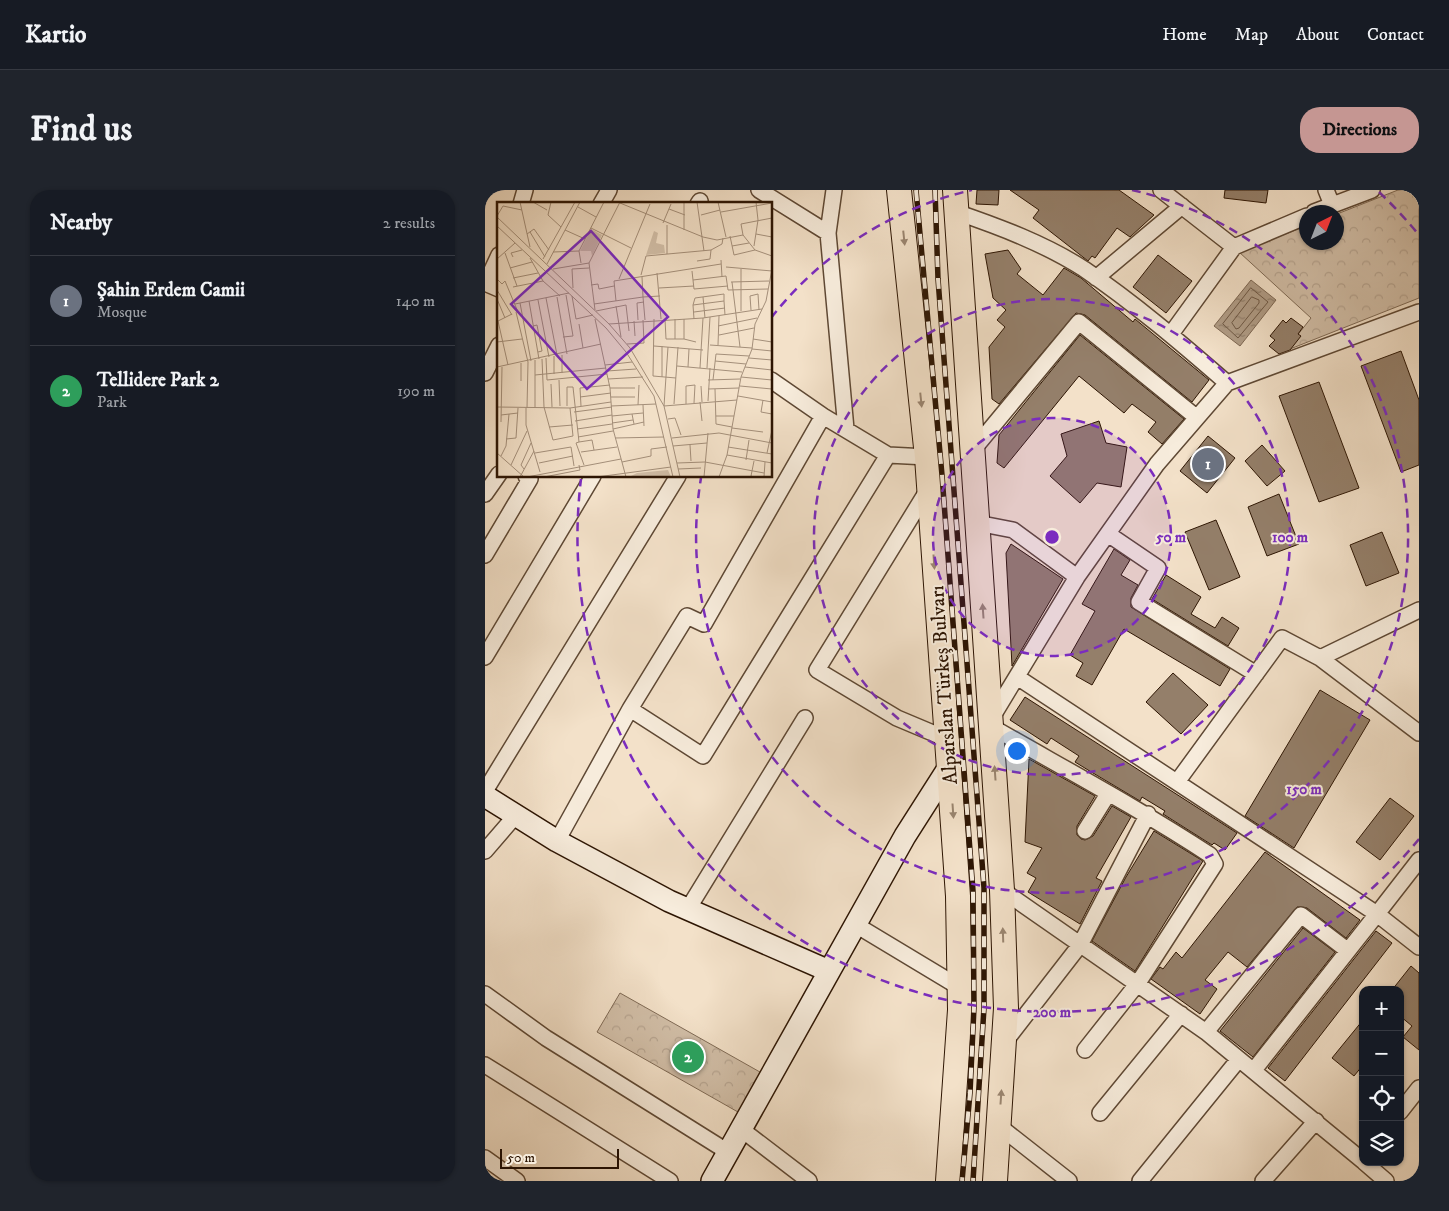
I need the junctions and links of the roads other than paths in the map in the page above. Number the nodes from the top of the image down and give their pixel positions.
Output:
1 (609, 190) edge
2 (759, 190) edge
3 (834, 190) edge
4 (899, 190) edge
5 (1161, 190) edge
6 (1326, 190) edge
7 (1371, 190) edge
8 (955, 201) edge
9 (602, 202) edge
10 (1332, 204) joint
11 (1182, 206) junction
12 (1299, 219) edge
13 (828, 232) junction
14 (1234, 247) junction
15 (497, 262) edge
16 (1096, 278) junction
17 (490, 285) edge
18 (1419, 312) edge
19 (1171, 334) junction
20 (497, 349) edge
21 (485, 373) edge
22 (773, 381) edge
23 (1227, 383) junction
24 (823, 416) junction
25 (1196, 417) junction
26 (846, 430) junction
27 (973, 450) junction
28 (887, 455) junction
29 (927, 457) junction
30 (497, 477) edge
31 (529, 478) edge
32 (592, 478) edge
33 (677, 478) edge
34 (929, 488) junction
35 (485, 494) edge
36 (977, 523) junction
37 (1108, 534) junction
38 (485, 555) edge
39 (1077, 577) junction
40 (1419, 610) edge
41 (485, 657) edge
42 (1320, 658) junction
43 (1256, 674) junction
44 (1017, 677) junction
45 (630, 709) junction
46 (805, 718) dead end
47 (991, 724) junction
48 (1419, 733) edge
49 (947, 739) junction
50 (949, 767) junction
51 (1177, 782) junction
52 (485, 791) edge
53 (1108, 794) junction
54 (485, 796) edge
55 (1148, 814) junction
56 (516, 815) junction
57 (1085, 831) dead end
58 (557, 841) junction
59 (485, 851) edge
60 (1419, 860) edge
61 (1002, 890) junction
62 (688, 909) junction
63 (1377, 914) junction
64 (855, 925) junction
65 (1080, 945) junction
66 (1419, 947) edge
67 (1347, 950) junction
68 (829, 971) junction
69 (1138, 983) junction
70 (959, 988) junction
71 (485, 994) edge
72 (1181, 1014) junction
73 (1206, 1032) junction
74 (1004, 1043) junction
75 (1085, 1050) dead end
76 (1239, 1059) junction
77 (485, 1065) edge
78 (1254, 1070) junction
79 (1419, 1088) edge
80 (1404, 1107) edge
81 (1100, 1113) dead end
82 (1316, 1121) junction
83 (999, 1126) junction
84 (741, 1129) junction
85 (728, 1152) junction
86 (485, 1158) edge
87 (1359, 1158) edge
88 (1369, 1166) edge
89 (714, 1180) edge
90 (517, 1181) edge
91 (670, 1181) edge
92 (809, 1181) edge
93 (948, 1181) edge
94 (995, 1181) edge
95 (1069, 1181) edge
96 (1141, 1181) edge
97 (1263, 1181) edge
98 (1387, 1181) edge

1 - 9 street
2 - 13 street
3 - 13 street
4 -> 29 main road, Alparslan Türkeş Bulvarı
5 - 11 street
6 - 10 street
7 - 10 street
8 - 16 street
8 - 27 main road
11 - 14 street
11 - 16 street
12 - 14 street
13 - 26 street
14 - 19 street
15 - 17 street
16 - 19 street
18 - 23 street
19 - 23 street
20 - 21 street
22 - 24 street
23 - 25 street
24 - 26 street
24 - 45 street
25 - 27 street
25 - 37 street
26 - 28 street
27 - 36 main road
28 - 29 street
28 - 45 street
29 - 34 main road, Alparslan Türkeş Bulvarı
30 - 35 street
31 - 38 street
32 - 41 street
33 - 52 street
34 -> 49 main road, Alparslan Türkeş Bulvarı
34 - 49 street
36 - 39 street
47 -> 36 main road
37 - 39 street
37 - 43 street
39 - 44 street
40 - 42 street
42 - 43 street
42 - 48 street
43 - 51 street
44 - 47 street
44 - 51 street
45 - 58 street
46 - 62 street
47 - 53 street
61 -> 47 main road
49 - 50 main road, Alparslan Türkeş Bulvarı
50 - 64 main road
50 -> 70 main road, Alparslan Türkeş Bulvarı
51 - 63 street
53 - 55 street
53 - 57 street
54 - 56 main road
55 - 65 street
55 - 69 street
56 - 58 main road
56 - 59 street
58 - 62 main road
60 - 63 street
61 - 65 street
74 -> 61 main road
62 - 68 main road
63 - 66 street
63 - 67 street
64 - 68 main road
64 - 70 street
65 - 69 street
65 - 74 street
67 - 73 street
67 - 78 street
68 - 84 main road
69 - 72 street
69 - 75 street
70 - 93 main road, Alparslan Türkeş Bulvarı
71 - 85 street
72 - 73 street
72 - 81 street
73 - 76 street
83 -> 74 main road
76 - 78 street
76 - 96 street
77 - 91 street
78 - 82 street
79 - 80 street
82 - 87 street
82 - 97 street
83 - 94 main road
83 - 95 street
84 - 85 main road
84 - 92 street
85 - 89 main road
86 - 90 street
88 - 98 street

